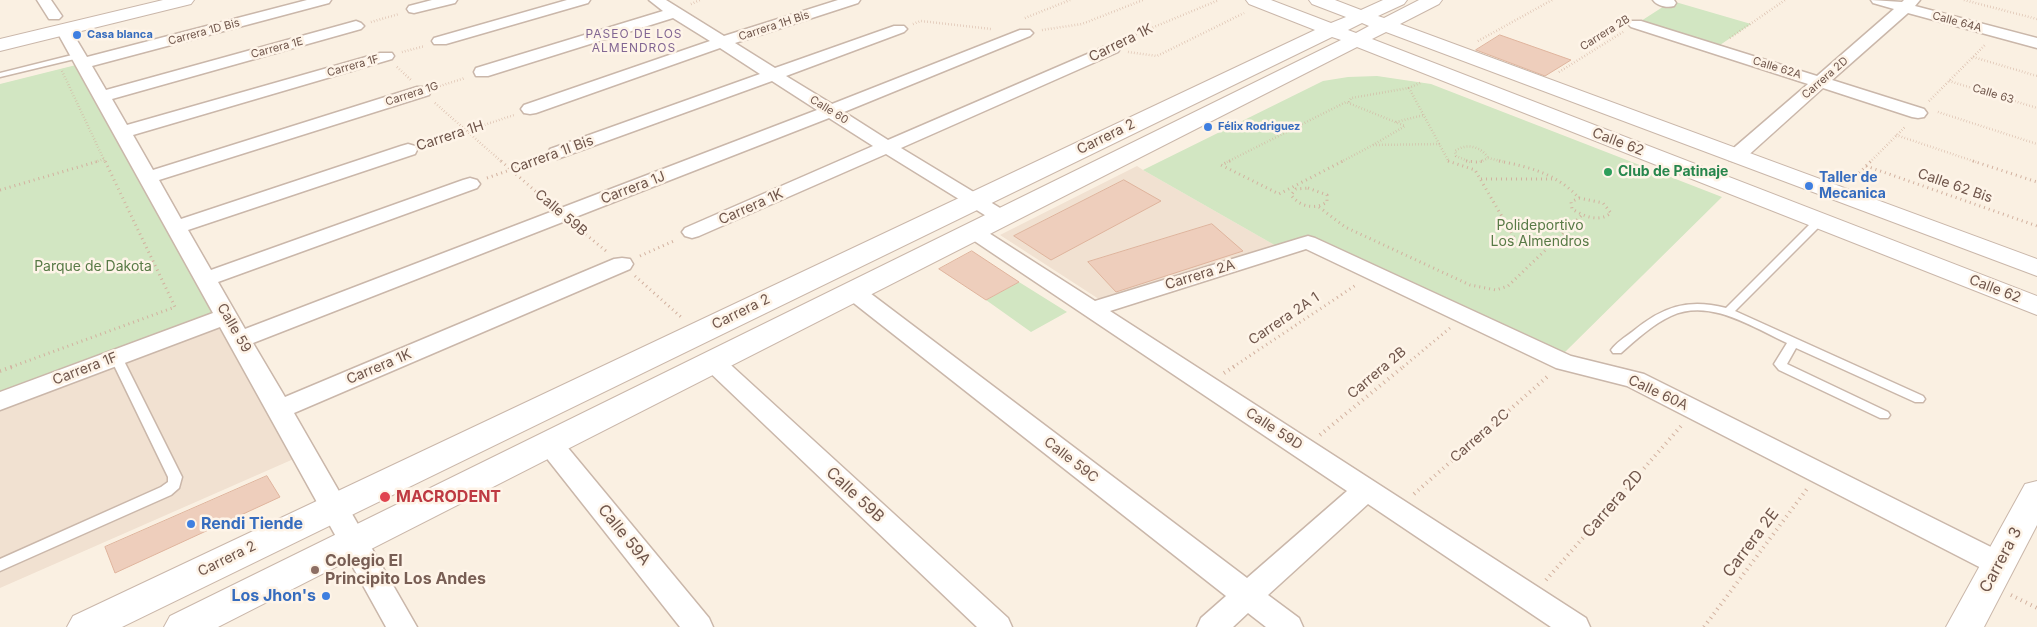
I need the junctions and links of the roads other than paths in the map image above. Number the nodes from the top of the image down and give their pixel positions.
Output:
1 (120, 0) edge
2 (185, 0) edge
3 (324, 0) edge
4 (450, 0) edge
5 (583, 0) edge
6 (656, 0) edge
7 (853, 0) edge
8 (1318, 0) edge
9 (1325, 0) edge
10 (1433, 0) edge
11 (1878, 0) edge
12 (1401, 4) edge
13 (1909, 4) edge
14 (1256, 5) edge
15 (414, 10) road end
16 (676, 12) junction
17 (54, 15) edge
18 (1361, 17) junction
19 (1636, 24) road end
20 (356, 26) road end
21 (1023, 26) road end
22 (1385, 26) junction
23 (0, 28) edge
24 (898, 29) road end
25 (1333, 30) junction
26 (1358, 40) junction
27 (440, 41) road end
28 (722, 42) junction
29 (2037, 43) edge
30 (1434, 44) junction
31 (0, 45) edge
32 (1112, 49) road end
33 (386, 56) road end
34 (1274, 56) junction
35 (82, 59) junction
36 (1300, 69) junction
37 (482, 72) road end
38 (772, 74) junction
39 (0, 75) edge
40 (1430, 76) junction
41 (1821, 81) junction
42 (423, 91) road end
43 (103, 96) junction
44 (530, 109) road end
45 (831, 111) junction
46 (1925, 112) road end
47 (1124, 128) junction
48 (1660, 128) junction
49 (124, 132) junction
50 (1154, 142) junction
51 (1630, 146) junction
52 (887, 147) junction
53 (408, 150) road end
54 (557, 152) road end
55 (1736, 156) junction
56 (149, 177) junction
57 (470, 184) road end
58 (975, 200) junction
59 (1002, 218) junction
60 (1820, 220) junction
61 (177, 227) junction
62 (692, 232) road end
63 (974, 232) junction
64 (1308, 242) joint
65 (622, 264) road end
66 (2037, 268) edge
67 (206, 279) junction
68 (854, 292) junction
69 (2037, 306) edge
70 (1092, 309) junction
71 (1728, 312) junction
72 (227, 316) junction
73 (240, 340) junction
74 (1794, 342) junction
75 (1617, 350) dead end
76 (116, 357) junction
77 (713, 362) junction
78 (1919, 399) dead end
79 (0, 402) edge
80 (280, 410) junction
81 (1884, 415) dead end
82 (550, 444) junction
83 (1366, 490) junction
84 (2037, 493) edge
85 (335, 508) junction
86 (354, 542) junction
87 (0, 565) edge
88 (2002, 578) junction
89 (1247, 595) junction
90 (86, 627) edge
91 (183, 627) edge
92 (402, 627) edge
93 (698, 627) edge
94 (997, 627) edge
95 (1212, 627) edge
96 (1288, 627) edge
97 (1575, 627) edge
98 (1966, 627) edge

1 - 17 street
2 - 17 street
3 - 35 street, Carrera 1D Bis
4 - 15 street
5 - 27 street
6 - 16 street, Calle 60
7 - 28 street, Carrera 1H Bis
8 - 18 street, Calle 62
9 - 12 street
10 - 12 street, Carrera 2
11 - 13 street, Calle 64A
12 - 18 street, Carrera 2
12 - 22 street, Carrera 2
12 - 30 street
13 - 29 street, Calle 64A
13 - 41 street, Carrera 2D
14 - 25 street, Calle 62
14 - 34 street
16 - 28 street, Calle 60
16 - 37 street
17 - 23 street
17 - 31 street
17 - 35 street, Calle 59
18 - 22 street, Calle 62
18 - 25 street, Carrera 2
19 - 41 street, Calle 62A
20 - 43 street, Carrera 1E
21 - 45 street, Carrera 1J
22 - 26 street, Carrera 2
22 - 30 street, Calle 62
24 - 38 street, Carrera 1I Bis
25 - 26 street, Calle 62
25 - 34 street, Carrera 2
26 - 36 street, Carrera 2
26 - 40 street, Calle 62
28 - 38 street, Calle 60
28 - 44 street
30 - 48 street, Calle 62
32 - 52 street, Carrera 1K
33 - 49 street, Carrera 1F
34 - 47 street, Carrera 2
35 - 39 lane
35 - 43 street, Calle 59
36 - 40 street
36 - 50 street, Carrera 2
38 - 45 street, Calle 60
38 - 54 street, Carrera 1I Bis
40 - 51 street, Calle 62
41 - 46 street, Calle 62A
41 - 55 street, Carrera 2D
42 - 56 street, Carrera 1G
43 - 49 street, Calle 59
45 - 52 street, Calle 60
45 - 73 street, Carrera 1J
47 - 50 street
47 - 58 street, Carrera 2
48 - 51 street
48 - 55 street, Calle 62
49 - 56 street, Calle 59
50 - 59 street, Carrera 2
51 - 60 street, Calle 62
52 - 58 street, Calle 60
52 - 62 street, Carrera 1K
53 - 61 street, Carrera 1H
55 - 66 street, Calle 62
56 - 61 street, Calle 59
57 - 67 street
58 - 59 street, Calle 60
58 - 85 street, Carrera 2
59 - 63 street, Carrera 2
60 - 69 street, Calle 62
60 - 71 lane
61 - 67 street, Calle 59
63 - 68 street, Carrera 2
63 - 70 street, Calle 59D
64 - 70 street, Carrera 2A
64 - 88 street, Calle 60A
65 - 80 street, Carrera 1K
67 - 72 street, Calle 59
68 - 77 street, Carrera 2
68 - 89 street, Calle 59C
70 - 83 street, Calle 59D
71 - 74 lane
71 - 75 lane
72 - 73 street, Calle 59
72 - 76 street, Carrera 1F
73 - 80 street, Calle 59
74 - 78 lane
74 - 81 lane
76 - 79 street, Carrera 1F
76 - 87 lane
77 - 82 street, Carrera 2
77 - 94 street, Calle 59B
80 - 85 street, Calle 59
82 - 86 street, Carrera 2
82 - 93 street, Calle 59A
83 - 89 street
83 - 97 street, Calle 59D
84 - 88 street, Carrera 3
85 - 86 street, Calle 59
85 - 90 street, Carrera 2
86 - 91 street, Carrera 2
86 - 92 street, Calle 59
88 - 98 street, Carrera 3
89 - 95 street
89 - 96 street, Calle 59C

